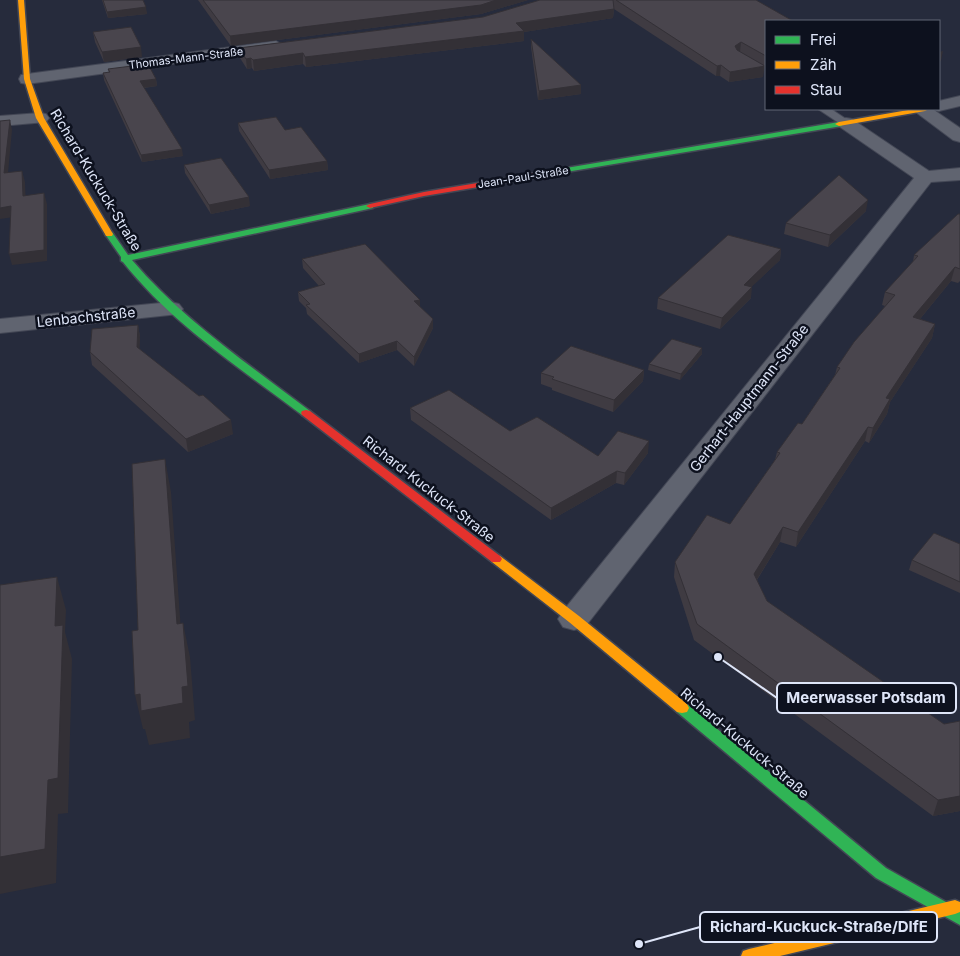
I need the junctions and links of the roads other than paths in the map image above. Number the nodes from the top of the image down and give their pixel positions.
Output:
1 (21, 0) edge
2 (295, 44) edge
3 (27, 79) junction
4 (960, 101) edge
5 (940, 105) edge
6 (826, 110) edge
7 (917, 110) edge
8 (930, 110) edge
9 (40, 118) junction
10 (0, 122) edge
11 (846, 123) junction
12 (960, 136) edge
13 (960, 174) edge
14 (925, 177) junction
15 (124, 259) junction
16 (171, 309) junction
17 (0, 326) edge
18 (574, 619) junction
19 (960, 906) edge
20 (946, 909) junction
21 (960, 918) edge
22 (749, 956) edge

1 - 3 street, Richard-Kuckuck-Straße
2 - 3 street, Thomas-Mann-Straße
3 - 9 street, Richard-Kuckuck-Straße
4 - 5 street, Jean-Paul-Straße
6 - 11 lane
7 - 11 street, Jean-Paul-Straße
8 - 12 street
9 - 10 street
9 - 15 street, Richard-Kuckuck-Straße
11 - 14 street
11 - 15 street, Jean-Paul-Straße
13 - 14 street
14 - 18 street, Gerhart-Hauptmann-Straße
15 - 16 street, Richard-Kuckuck-Straße
16 - 17 street, Lenbachstraße
16 - 18 street, Richard-Kuckuck-Straße
18 - 20 street, Richard-Kuckuck-Straße
19 - 20 street
20 - 21 street, Richard-Kuckuck-Straße
20 - 22 street

